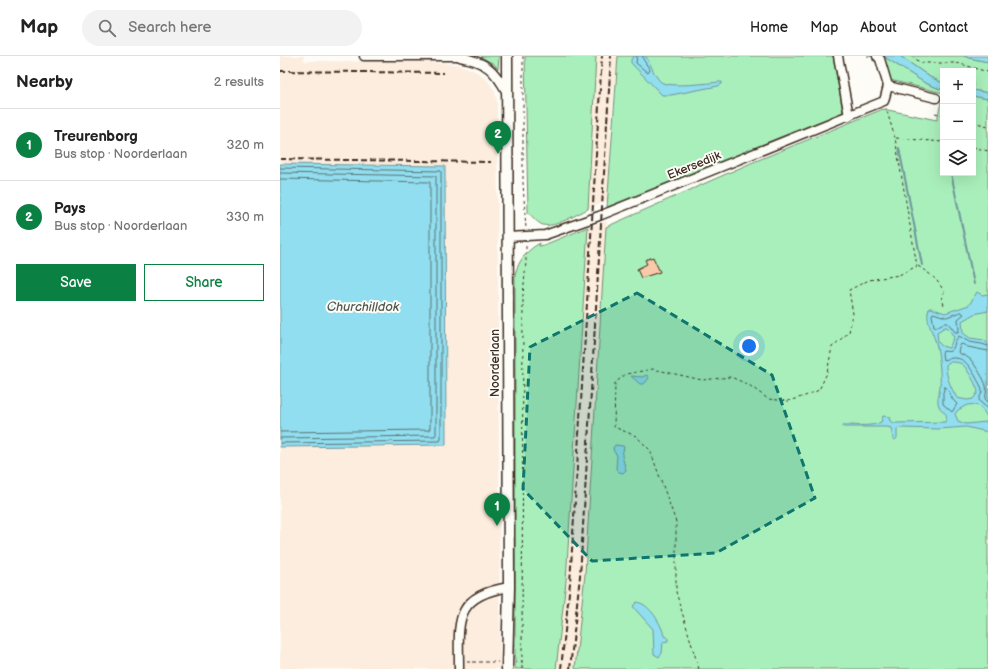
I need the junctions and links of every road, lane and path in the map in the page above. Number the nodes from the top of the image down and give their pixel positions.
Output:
1 (364, 56) edge
2 (462, 56) edge
3 (507, 56) edge
4 (523, 56) edge
5 (838, 56) edge
6 (877, 56) edge
7 (911, 56) edge
8 (988, 72) edge
9 (888, 86) junction
10 (507, 93) junction
11 (936, 98) dead end
12 (884, 101) junction
13 (935, 113) dead end
14 (940, 114) edge
15 (849, 116) junction
16 (976, 123) edge
17 (988, 126) edge
18 (895, 138) junction
19 (940, 142) edge
20 (976, 148) edge
21 (988, 151) edge
22 (526, 226) dead end
23 (508, 237) junction
24 (526, 248) dead end
25 (917, 266) junction
26 (944, 305) dead end
27 (509, 588) junction
28 (522, 661) junction
29 (508, 665) edge
30 (459, 666) edge
31 (522, 669) edge
32 (699, 669) edge

1 - 2 street
2 - 10 street
3 - 10 main road, Noorderlaan
4 - 22 path
5 - 15 street
6 - 9 street
7 - 8 path
9 - 11 street
9 - 12 street
10 - 23 main road, Noorderlaan
12 - 15 street, Ekersedijk
12 - 18 path
13 - 14 path
15 - 23 street, Ekersedijk
16 - 17 path
18 - 19 path
18 - 25 path
20 - 21 path
23 - 27 main road, Noorderlaan
24 - 28 path
25 - 26 path
25 - 32 path
27 - 29 main road, Noorderlaan
27 - 30 street
28 - 29 path
28 - 31 path
29 - 30 path

